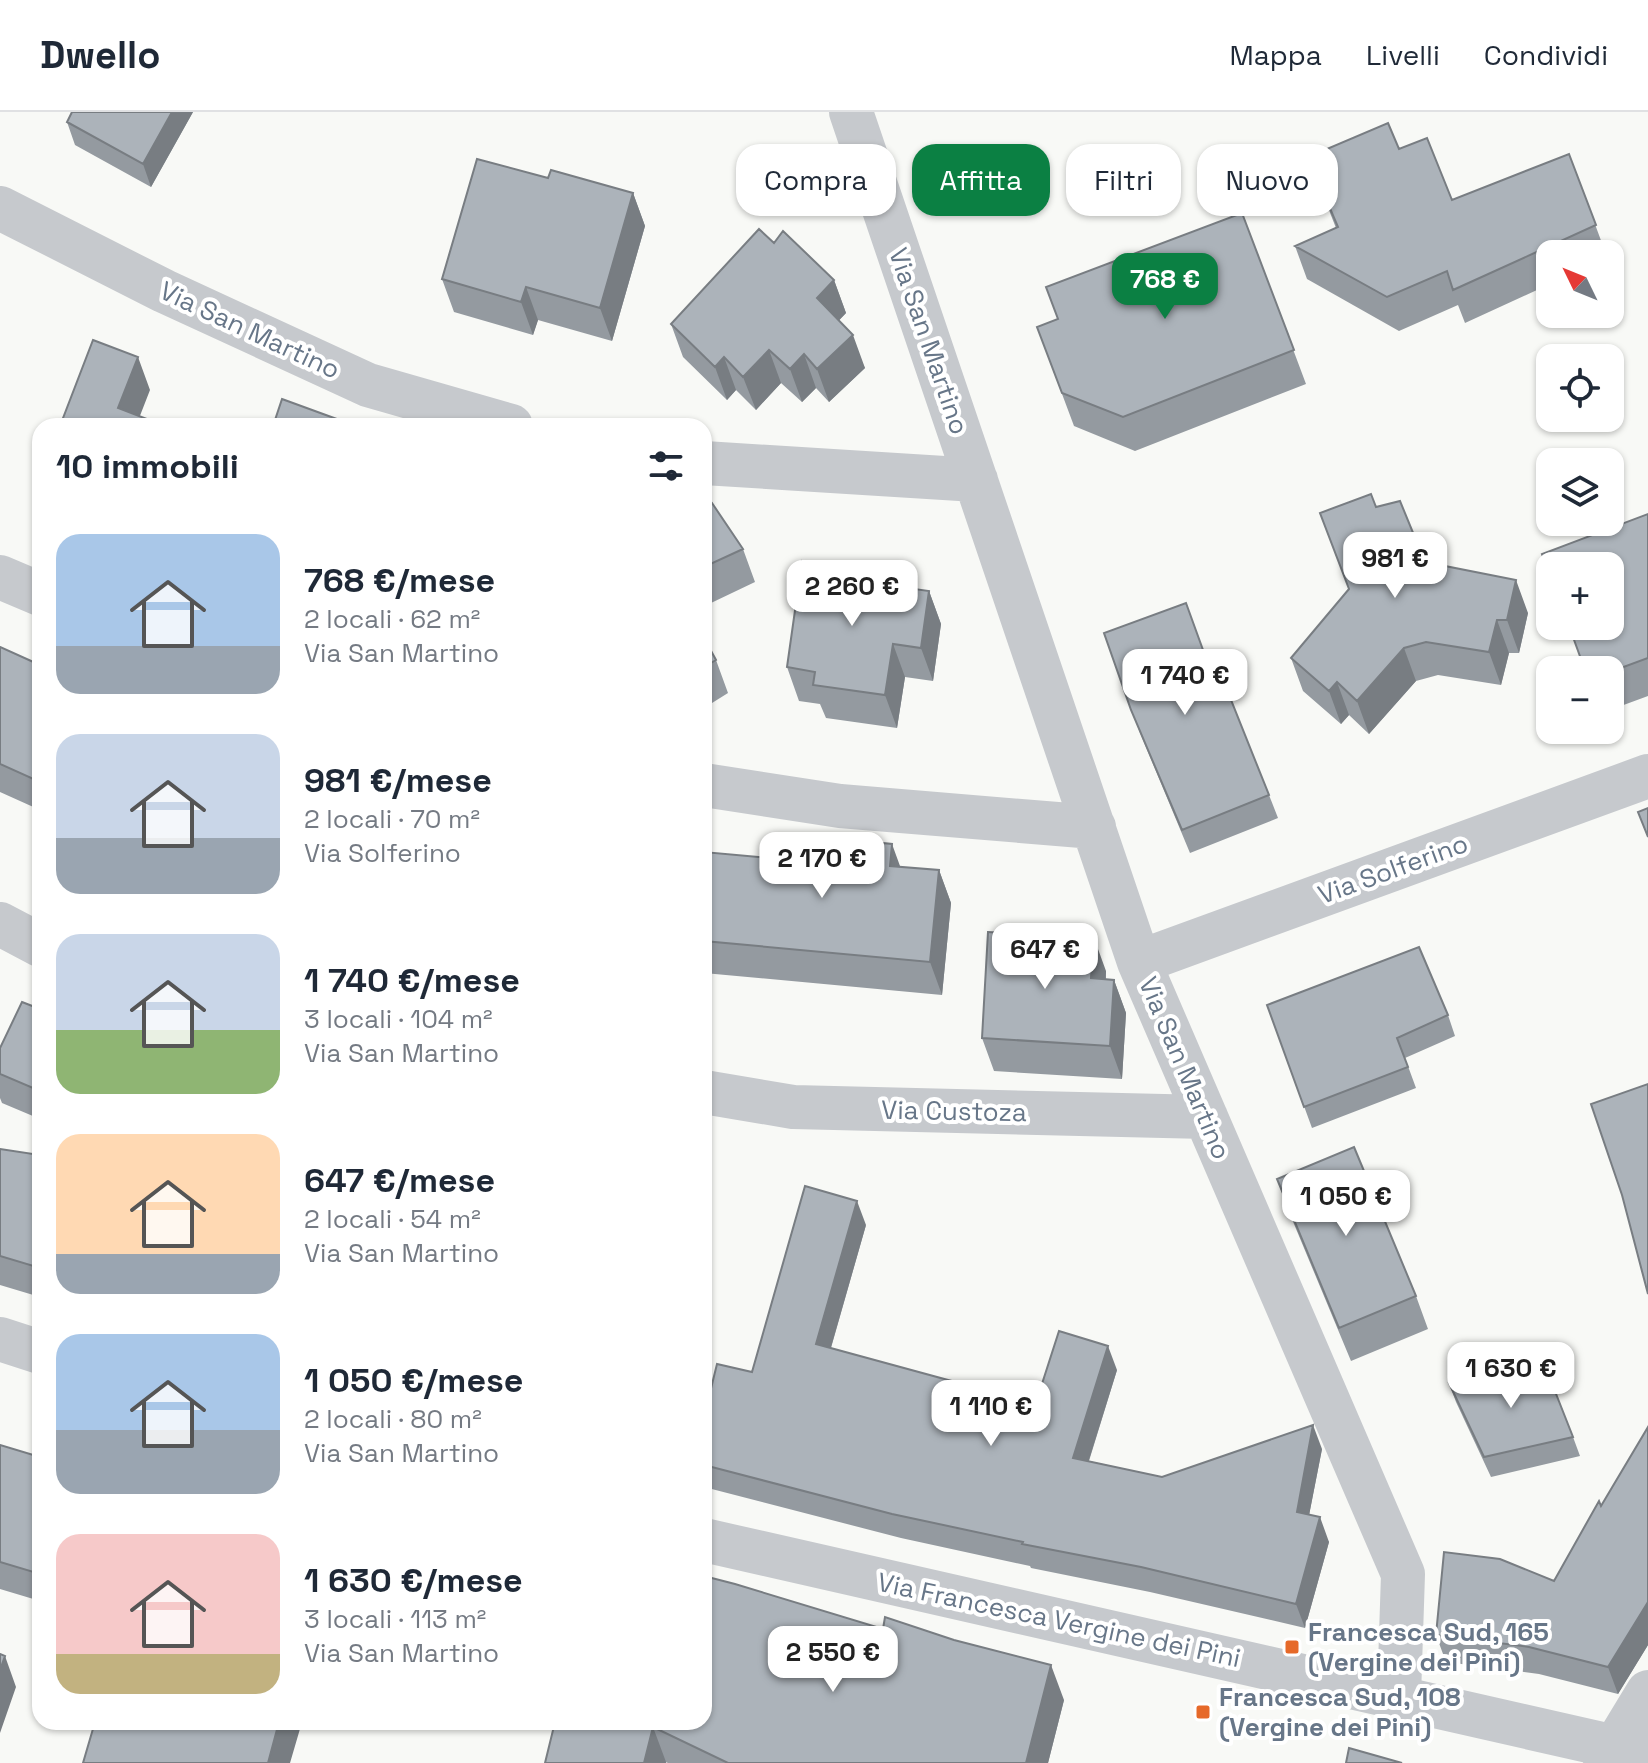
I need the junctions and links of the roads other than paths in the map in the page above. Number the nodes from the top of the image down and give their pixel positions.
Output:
1 (851, 112) edge
2 (0, 208) edge
3 (483, 418) edge
4 (712, 464) edge
5 (976, 480) junction
6 (0, 577) edge
7 (32, 591) edge
8 (1648, 776) edge
9 (712, 786) edge
10 (1094, 827) junction
11 (0, 924) edge
12 (32, 941) edge
13 (1139, 962) junction
14 (712, 1093) edge
15 (1206, 1117) junction
16 (0, 1339) edge
17 (32, 1349) edge
18 (712, 1542) edge
19 (1648, 1692) edge
20 (1399, 1696) junction
21 (1623, 1754) edge

1 - 5 street, Via San Martino
2 - 3 street, Via San Martino
4 - 5 street
5 - 10 street, Via San Martino
6 - 7 street
8 - 13 street, Via Solferino
9 - 10 street
10 - 13 street, Via San Martino
11 - 12 street
13 - 15 street, Via San Martino
14 - 15 street, Via Custoza
15 - 20 street, Via San Martino
16 - 17 street
18 - 20 street, Via Francesca Vergine dei Pini
19 - 21 street
20 - 21 street, Via Francesca Vergine dei Pini

